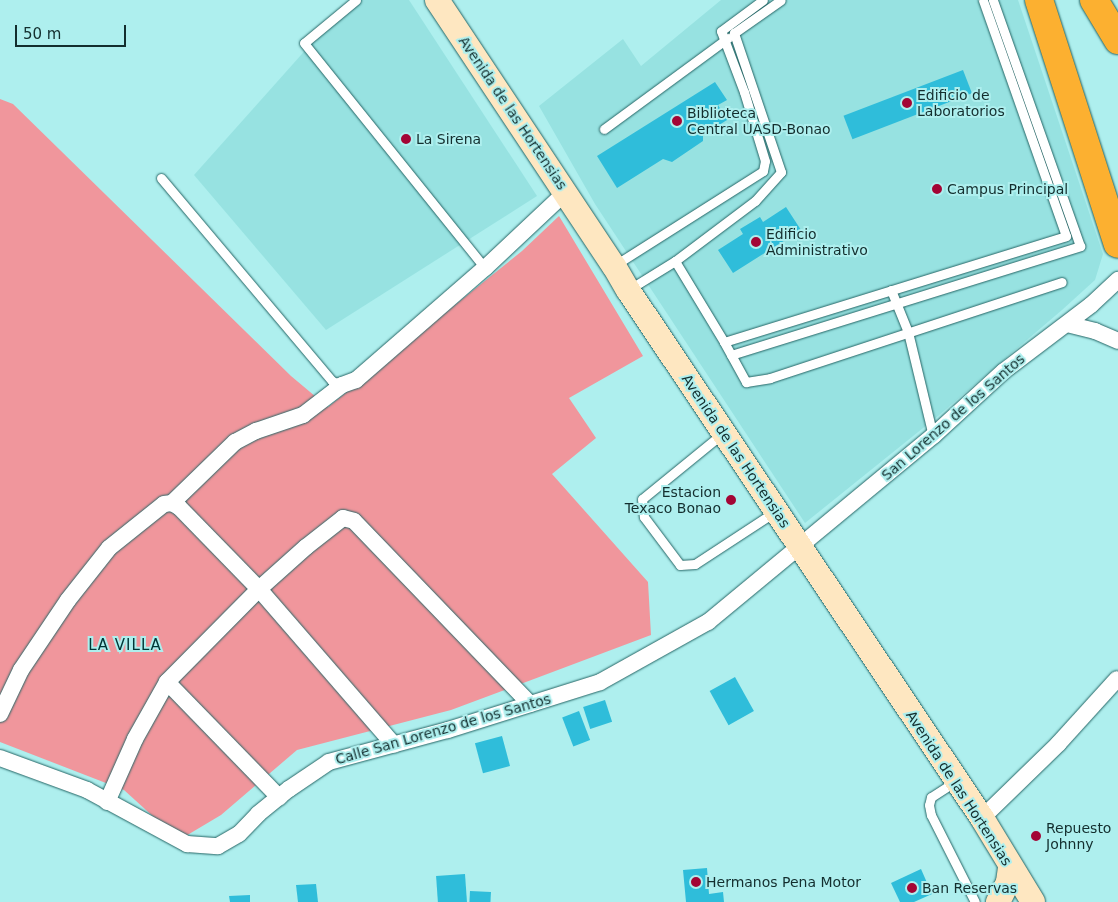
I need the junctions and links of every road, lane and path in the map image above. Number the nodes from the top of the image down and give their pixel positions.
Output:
1 (356, 0) edge
2 (437, 0) edge
3 (764, 0) edge
4 (781, 0) edge
5 (983, 0) edge
6 (994, 0) edge
7 (1039, 0) edge
8 (1094, 0) edge
9 (734, 34) junction
10 (724, 40) junction
11 (1118, 40) edge
12 (604, 130) dead end
13 (161, 178) dead end
14 (566, 192) junction
15 (1118, 244) edge
16 (675, 261) junction
17 (614, 266) junction
18 (485, 268) junction
19 (1118, 280) edge
20 (1062, 282) dead end
21 (628, 290) junction
22 (891, 290) junction
23 (896, 303) junction
24 (1067, 324) junction
25 (908, 332) junction
26 (1118, 341) edge
27 (724, 342) junction
28 (731, 355) junction
29 (342, 385) junction
30 (724, 432) junction
31 (933, 436) junction
32 (172, 504) junction
33 (776, 511) junction
34 (799, 546) junction
35 (259, 589) junction
36 (1117, 679) dead end
37 (167, 682) junction
38 (530, 704) junction
39 (0, 714) edge
40 (394, 745) junction
41 (0, 758) edge
42 (957, 781) junction
43 (279, 797) junction
44 (108, 802) junction
45 (982, 818) junction
46 (1010, 867) junction
47 (975, 902) edge
48 (998, 902) edge
49 (1034, 902) edge

1 - 18 lane
2 - 14 main road, Avenida de las Hortensias
3 - 10 lane
4 - 9 lane
5 - 22 lane
6 - 23 lane
7 - 15 highway
8 - 11 highway
9 - 10 lane
9 - 16 lane
10 - 12 lane
10 - 17 lane
13 - 29 lane
14 - 17 main road, Avenida de las Hortensias
14 - 18 street
16 - 21 lane
16 - 27 lane
17 - 21 main road, Avenida de las Hortensias
18 - 29 street
19 - 24 street, San Lorenzo de los Santos
20 - 25 lane
21 - 30 main road, Avenida de las Hortensias
22 - 23 lane
22 - 27 lane
23 - 25 lane
23 - 28 lane
24 - 26 street
24 - 31 street, San Lorenzo de los Santos
25 - 28 lane
25 - 31 lane
27 - 28 lane
29 - 32 street
30 - 33 main road, Avenida de las Hortensias
30 - 33 lane
31 - 34 street, San Lorenzo de los Santos
32 - 35 street
32 - 39 street
33 - 34 main road, Avenida de las Hortensias
34 - 38 street, Calle San Lorenzo de los Santos
34 - 42 main road, Avenida de las Hortensias
35 - 37 street
35 - 38 street
35 - 40 street
36 - 45 street
37 - 43 street
37 - 44 street
38 - 40 street, Calle San Lorenzo de los Santos
40 - 43 street, Calle San Lorenzo de los Santos
41 - 44 street, Calle San Lorenzo de los Santos
42 - 45 main road, Avenida de las Hortensias
42 - 47 lane
43 - 44 street, Calle San Lorenzo de los Santos
45 - 46 main road, Avenida de las Hortensias
46 - 48 main road
46 - 49 main road, Avenida de las Hortensias

